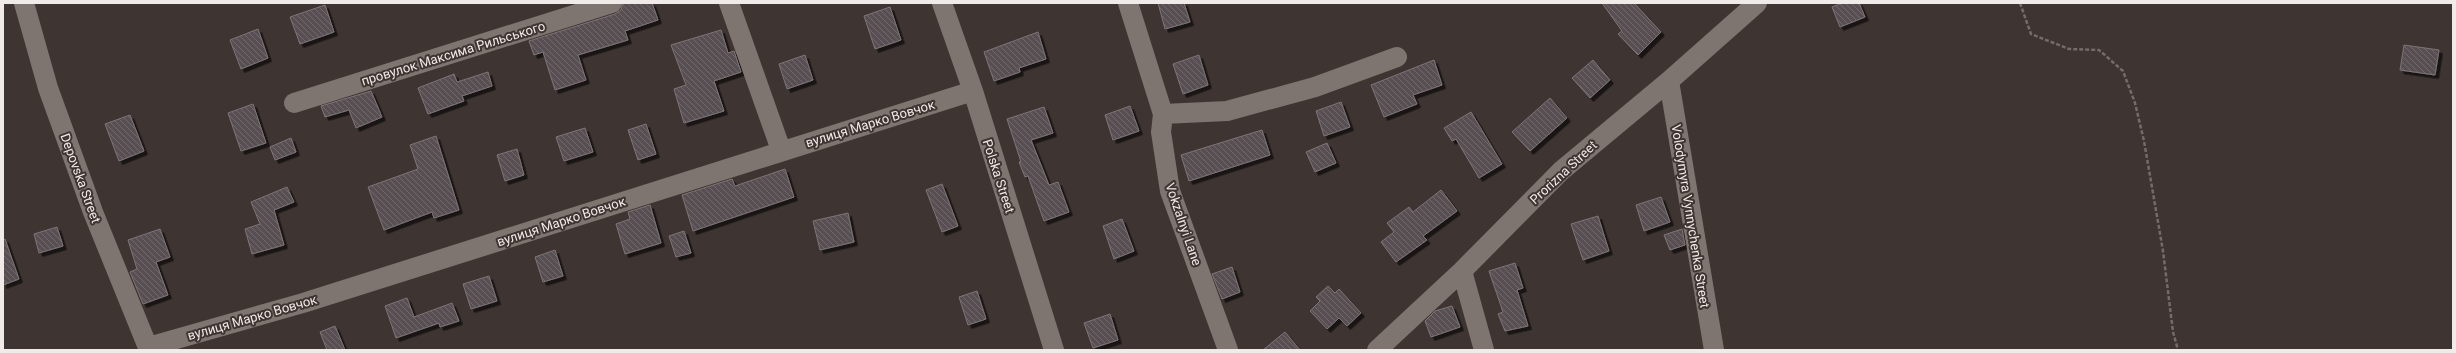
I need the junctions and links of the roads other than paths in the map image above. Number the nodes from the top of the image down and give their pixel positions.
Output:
1 (24, 3) edge
2 (612, 3) edge
3 (729, 3) edge
4 (942, 3) edge
5 (1128, 3) edge
6 (1757, 3) edge
7 (1397, 57) dead end
8 (1669, 81) junction
9 (973, 91) junction
10 (294, 103) dead end
11 (1163, 114) junction
12 (781, 150) junction
13 (1462, 271) junction
14 (149, 348) edge
15 (1054, 350) edge
16 (1228, 350) edge
17 (1377, 350) edge
18 (1484, 350) edge
19 (1714, 350) edge

1 - 14 street, Depovska Street
2 - 10 street, провулок Максима Рильського
3 - 12 street
4 - 9 street, Polska Street
5 - 11 street, Vokzalnyi Lane
6 - 8 street, Prorizna Street
7 - 11 street
8 - 13 street, Prorizna Street
8 - 19 street, Volodymyra Vynnychenka Street
9 - 12 street, вулиця Марко Вовчок
9 - 15 street, Polska Street
11 - 16 street, Vokzalnyi Lane
12 - 14 street, вулиця Марко Вовчок
13 - 17 street, Prorizna Street
13 - 18 street

